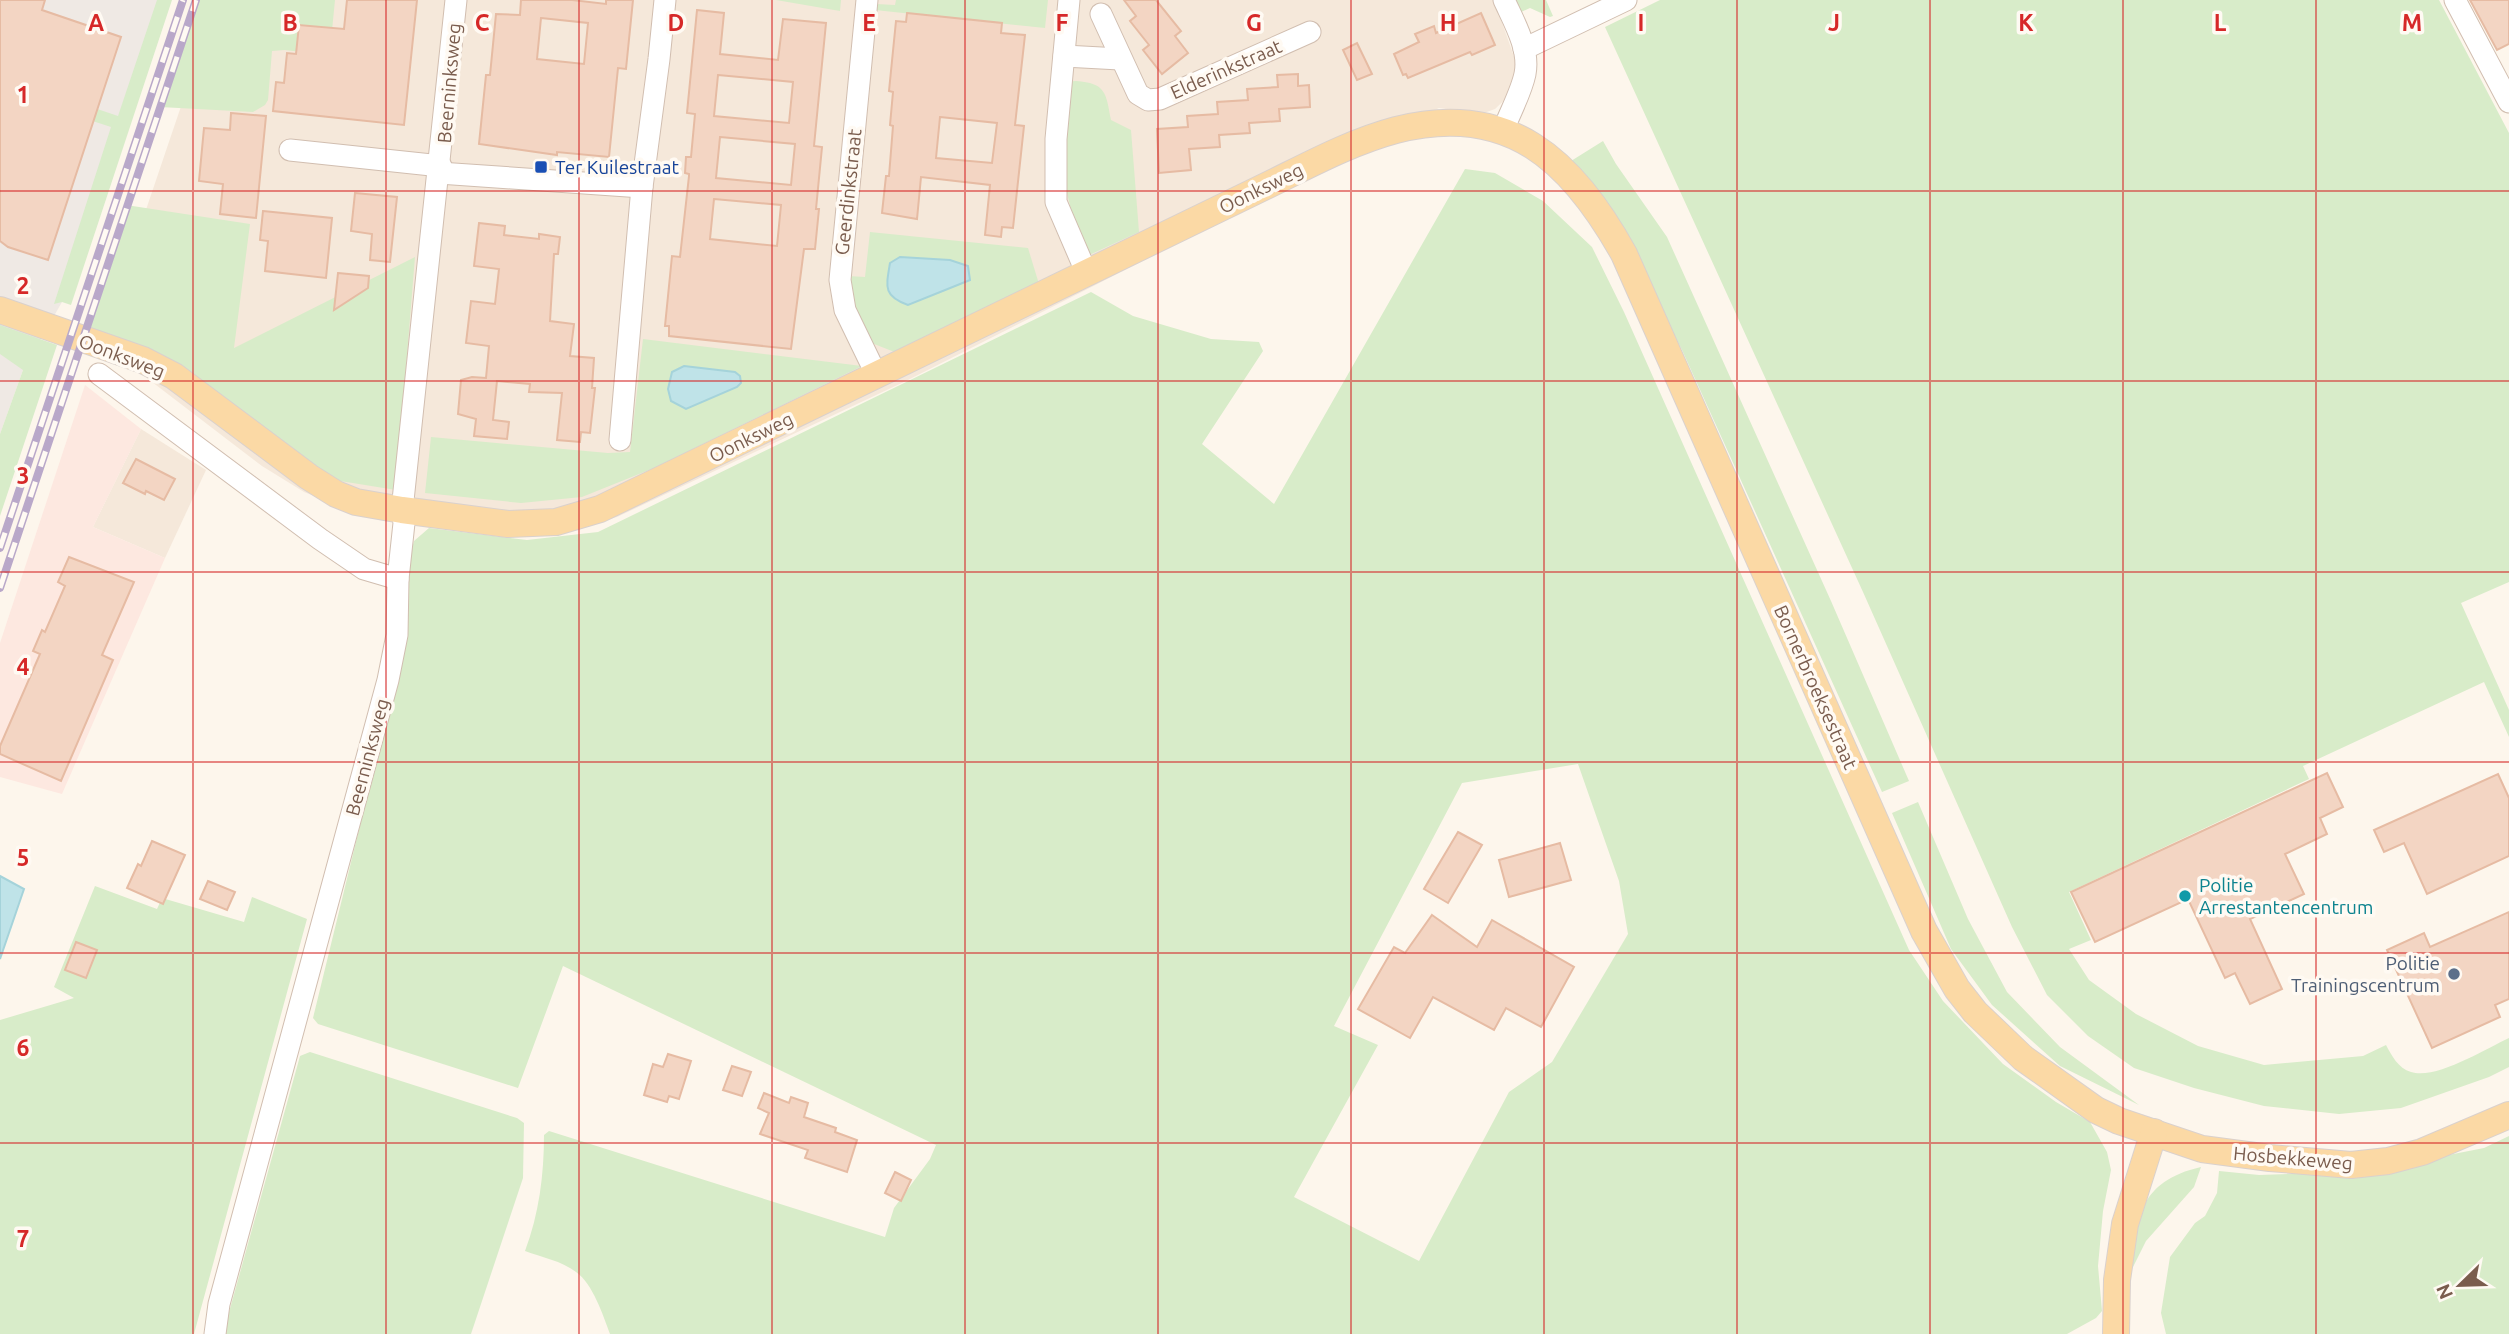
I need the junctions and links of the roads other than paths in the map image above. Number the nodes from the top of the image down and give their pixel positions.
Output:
1 (456, 0) edge
2 (665, 0) edge
3 (867, 0) edge
4 (1069, 0) edge
5 (1504, 0) edge
6 (1626, 0) edge
7 (2455, 0) edge
8 (1101, 14) dead end
9 (1310, 32) dead end
10 (1524, 49) junction
11 (1064, 57) junction
12 (1120, 59) junction
13 (2509, 102) edge
14 (1503, 131) junction
15 (290, 150) dead end
16 (440, 169) junction
17 (642, 187) junction
18 (1087, 274) junction
19 (0, 310) edge
20 (99, 374) dead end
21 (877, 376) junction
22 (621, 440) dead end
23 (402, 510) junction
24 (398, 579) junction
25 (2509, 1115) edge
26 (2154, 1132) junction
27 (2111, 1333) edge
28 (215, 1334) edge

1 - 16 street, Beerninksweg
2 - 17 street
3 - 21 street, Geerdinkstraat
4 - 11 street
5 - 10 street
6 - 10 street
7 - 13 street
8 - 12 street, Elderinkstraat
9 - 12 street, Elderinkstraat
10 - 14 street
11 - 12 street
11 - 18 street
14 - 18 main road, Oonksweg
14 - 26 main road, Bornerbroeksestraat
15 - 16 street, Beerninksweg
16 - 17 street
16 - 23 street, Beerninksweg
17 - 22 street
18 - 21 main road, Oonksweg
19 - 23 main road, Oonksweg
20 - 24 street, Oonksweg
21 - 23 main road, Oonksweg
23 - 24 street, Beerninksweg
24 - 28 street, Beerninksweg
25 - 26 main road, Hosbekkeweg
26 - 27 main road

